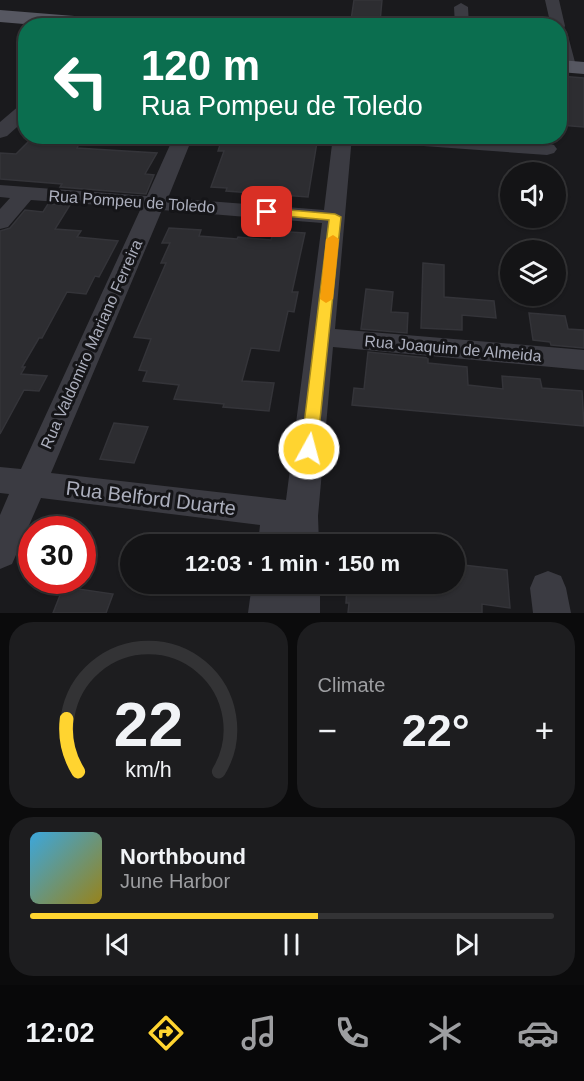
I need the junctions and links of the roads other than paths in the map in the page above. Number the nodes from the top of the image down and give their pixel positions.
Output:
1 (552, 0) edge
2 (461, 8) dead end
3 (462, 18) edge
4 (556, 18) edge
5 (2, 20) edge
6 (18, 21) edge
7 (18, 22) edge
8 (18, 116) edge
9 (0, 132) edge
10 (180, 144) edge
11 (342, 144) edge
12 (478, 144) edge
13 (547, 149) dead end
14 (0, 191) edge
15 (26, 193) junction
16 (153, 203) junction
17 (335, 217) junction
18 (0, 222) edge
19 (322, 337) junction
20 (584, 360) edge
21 (15, 482) edge
22 (289, 529) edge
23 (0, 553) edge
24 (269, 594) edge
25 (302, 594) edge
26 (267, 613) edge
27 (301, 613) edge

1 - 4 street
2 - 3 street
5 - 6 main road
5 - 7 main road
8 - 9 street
10 - 16 street, Rua Valdomiro Mariano Ferreira
11 - 17 street
12 - 13 street
14 - 15 street, Rua Pompeu de Toledo
15 - 16 street, Rua Pompeu de Toledo
15 - 18 street
16 - 17 street, Rua Pompeu de Toledo
16 - 21 street, Rua Valdomiro Mariano Ferreira
17 - 19 street
19 - 20 street, Rua Joaquim de Almeida
19 - 22 street
21 - 22 street, Rua Belford Duarte
21 - 23 street, Rua Valdomiro Mariano Ferreira
24 - 26 street
25 - 27 street

